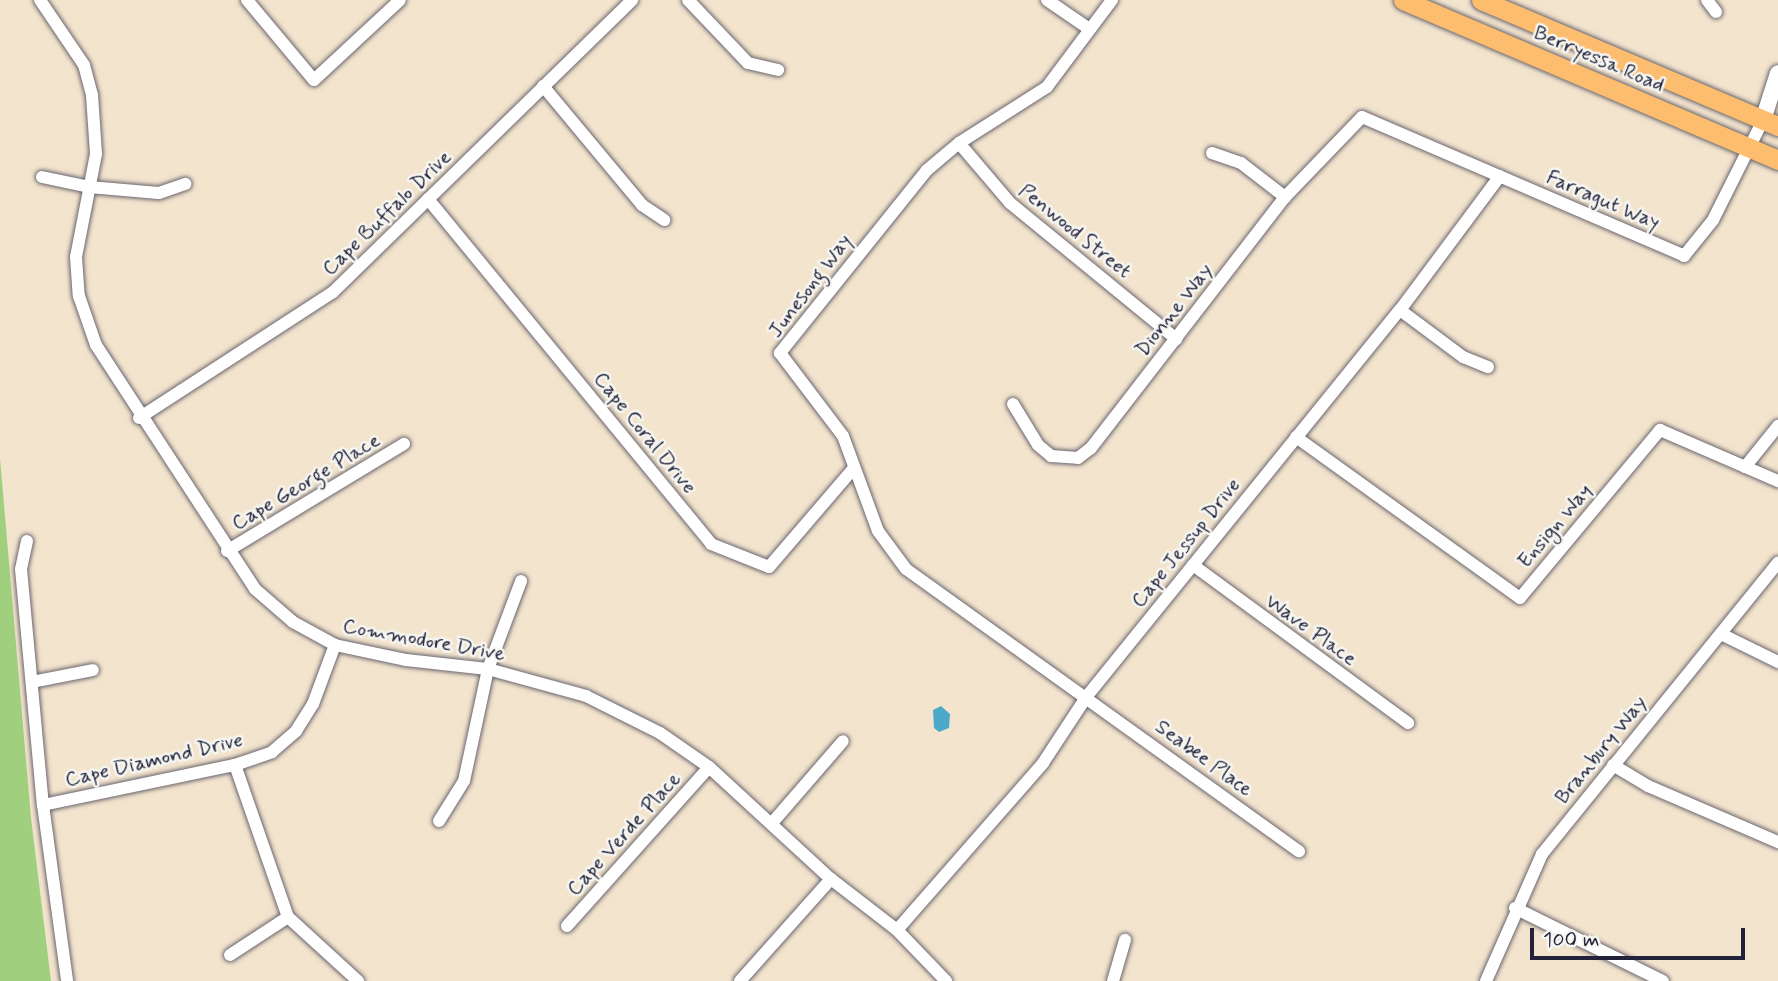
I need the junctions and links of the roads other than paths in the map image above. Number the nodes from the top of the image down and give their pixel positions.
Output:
1 (40, 0) edge
2 (247, 0) edge
3 (400, 0) edge
4 (632, 0) edge
5 (688, 0) edge
6 (1047, 0) edge
7 (1112, 0) edge
8 (1402, 0) edge
9 (1481, 0) edge
10 (1707, 0) edge
11 (1716, 12) dead end
12 (1088, 28) junction
13 (778, 70) dead end
14 (1778, 73) edge
15 (543, 86) junction
16 (1362, 117) joint
17 (1770, 123) edge
18 (959, 143) junction
19 (1751, 147) junction
20 (1212, 153) dead end
21 (1778, 159) edge
22 (1500, 176) junction
23 (42, 177) dead end
24 (185, 184) dead end
25 (89, 187) junction
26 (1285, 197) junction
27 (429, 200) junction
28 (664, 220) dead end
29 (1401, 310) junction
30 (1176, 340) junction
31 (1488, 367) dead end
32 (1013, 404) dead end
33 (139, 418) junction
34 (1778, 426) edge
35 (1296, 437) junction
36 (404, 444) dead end
37 (1745, 467) junction
38 (853, 469) junction
39 (1778, 481) edge
40 (27, 541) dead end
41 (228, 551) junction
42 (1778, 563) edge
43 (1193, 565) junction
44 (522, 581) dead end
45 (1721, 634) junction
46 (335, 645) junction
47 (1778, 662) edge
48 (488, 669) junction
49 (93, 670) dead end
50 (32, 682) junction
51 (1087, 696) junction
52 (1408, 723) dead end
53 (843, 741) dead end
54 (235, 765) junction
55 (1613, 765) junction
56 (709, 767) junction
57 (43, 805) junction
58 (439, 821) dead end
59 (772, 823) junction
60 (1778, 842) edge
61 (1299, 851) dead end
62 (831, 879) junction
63 (1515, 908) junction
64 (288, 917) junction
65 (568, 926) dead end
66 (897, 930) junction
67 (1125, 940) dead end
68 (230, 955) dead end
69 (67, 981) edge
70 (358, 981) edge
71 (740, 981) edge
72 (946, 981) edge
73 (1113, 981) edge
74 (1486, 981) edge
75 (1663, 981) edge

1 - 25 street, Commodore Drive
2 - 3 street
4 - 15 street, Cape Buffalo Drive
5 - 13 street
6 - 12 street
7 - 12 street, Junesong Way
8 - 19 main road, Berryessa Road
9 - 17 main road, Berryessa Road
10 - 11 street
12 - 18 street, Junesong Way
14 - 17 street
15 - 27 street, Cape Buffalo Drive
15 - 28 street
16 - 22 street, Farragut Way
16 - 26 street, Dionne Way
17 - 19 street, Farragut Way
18 - 30 street, Penwood Street
18 - 38 street, Junesong Way
19 - 21 main road, Berryessa Road
19 - 22 street, Farragut Way
20 - 26 street
22 - 29 street, Cape Jessup Drive
23 - 25 street
24 - 25 street
25 - 33 street, Commodore Drive
26 - 30 street, Dionne Way
27 - 33 street, Cape Buffalo Drive
27 - 38 street, Cape Coral Drive
29 - 31 street
29 - 35 street, Cape Jessup Drive
30 - 32 street, Dionne Way
33 - 41 street, Commodore Drive
34 - 37 street
35 - 37 street, Ensign Way
35 - 43 street, Cape Jessup Drive
36 - 41 street, Cape George Place
37 - 39 street, Ensign Way
38 - 51 street, Junesong Way
40 - 50 street
41 - 46 street, Commodore Drive
42 - 45 street, Branbury Way
43 - 51 street, Cape Jessup Drive
43 - 52 street, Wave Place
44 - 48 street
45 - 47 street
45 - 55 street, Branbury Way
46 - 48 street, Commodore Drive
46 - 54 street, Cape Diamond Drive
48 - 56 street, Commodore Drive
48 - 58 street
49 - 50 street
50 - 57 street
51 - 61 street, Seabee Place
51 - 66 street, Cape Jessup Drive
53 - 59 street
54 - 57 street, Cape Diamond Drive
54 - 64 street
55 - 60 street
55 - 63 street, Branbury Way
56 - 59 street, Commodore Drive
56 - 65 street, Cape Verde Place
57 - 69 street
59 - 62 street, Commodore Drive
62 - 66 street, Commodore Drive
62 - 71 street
63 - 74 street, Branbury Way
63 - 75 street
64 - 68 street
64 - 70 street
66 - 72 street, Commodore Drive
67 - 73 street

